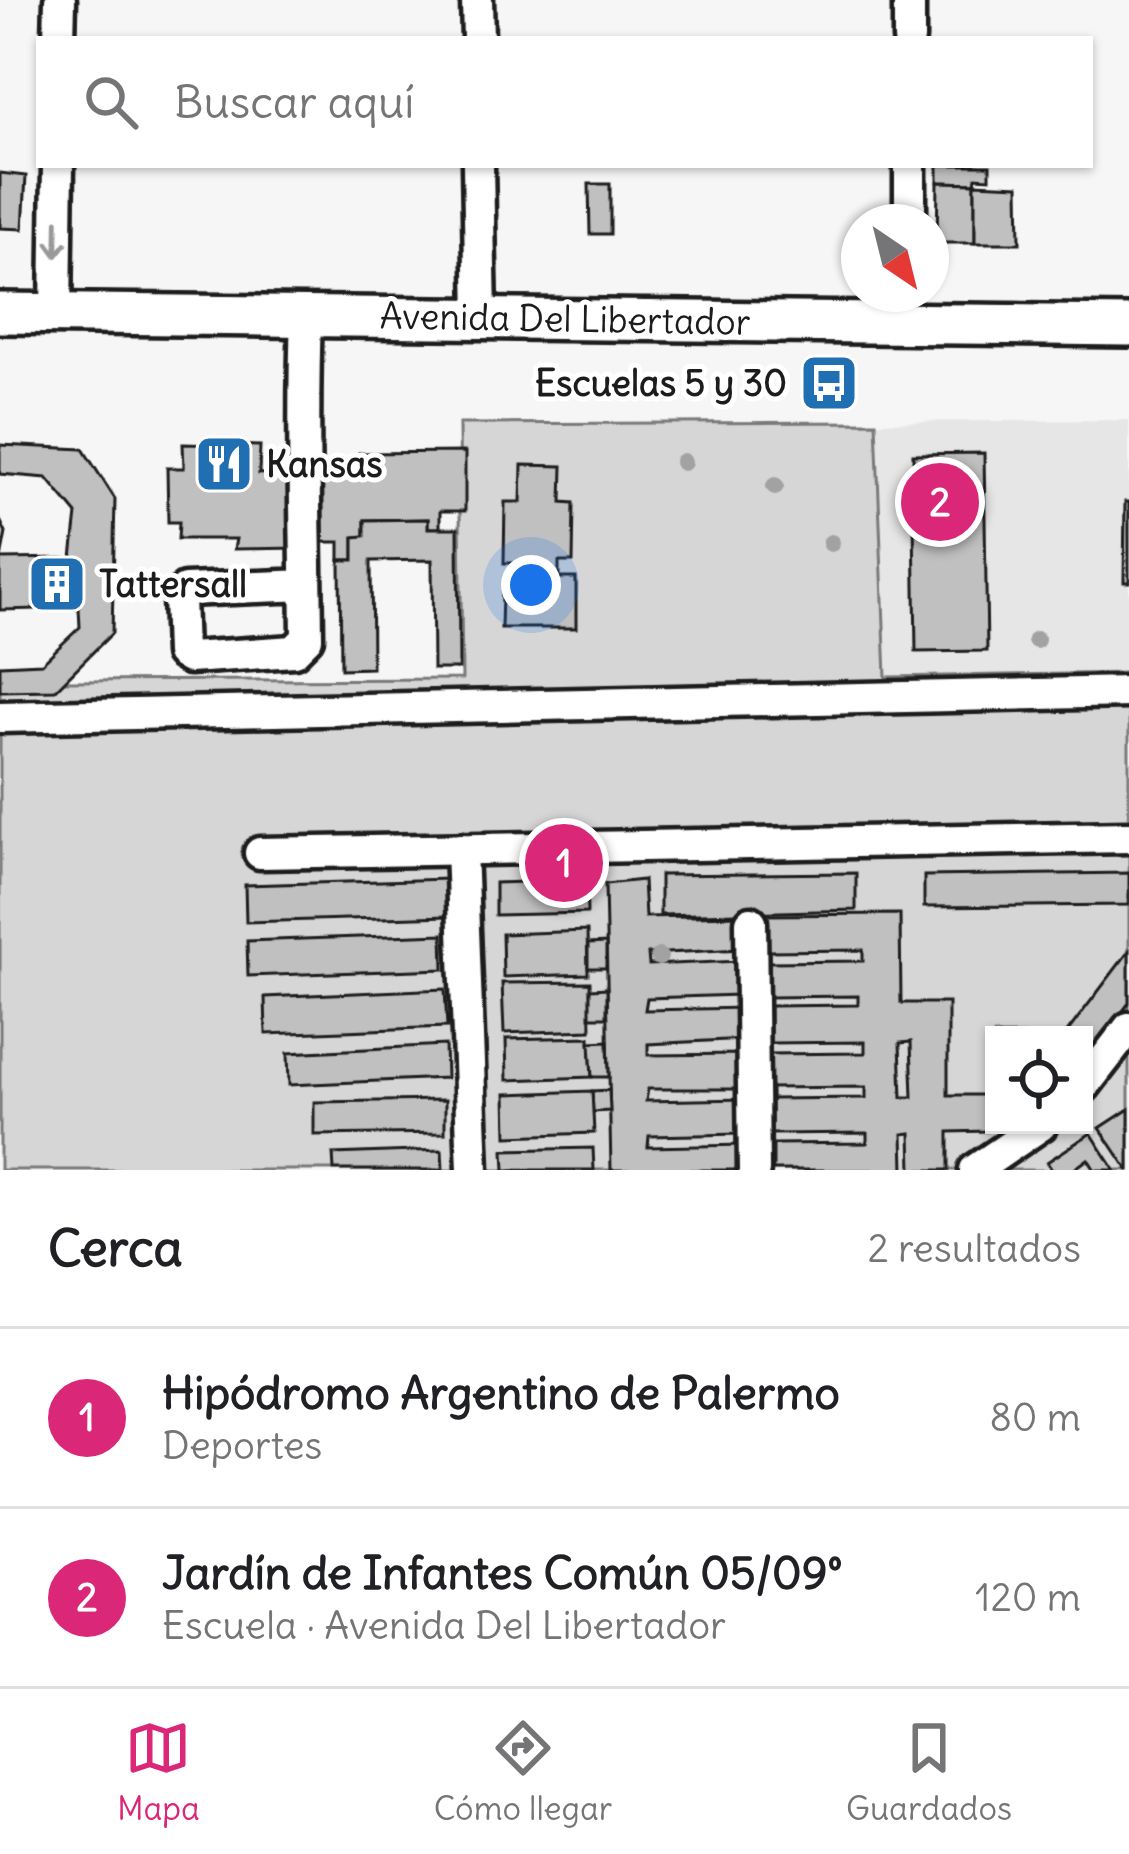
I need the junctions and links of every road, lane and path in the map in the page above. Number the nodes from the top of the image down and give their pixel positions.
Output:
1 (60, 0) edge
2 (478, 0) edge
3 (909, 0) edge
4 (59, 36) edge
5 (478, 36) edge
6 (909, 36) edge
7 (58, 168) edge
8 (478, 168) edge
9 (910, 168) edge
10 (910, 204) edge
11 (841, 309) edge
12 (949, 311) edge
13 (0, 313) edge
14 (56, 313) junction
15 (306, 316) junction
16 (481, 317) junction
17 (1129, 326) edge
18 (306, 585) dead end
19 (1129, 692) edge
20 (0, 718) edge
21 (1129, 837) edge
22 (461, 849) junction
23 (260, 854) dead end
24 (751, 922) dead end
25 (1129, 1028) edge
26 (1093, 1074) edge
27 (1028, 1134) edge
28 (472, 1170) edge
29 (754, 1170) edge
30 (975, 1170) edge

1 - 4 street
2 - 5 street
3 - 6 street
7 -> 14 street
8 - 16 street
9 - 10 street
11 - 16 main road, Avenida Del Libertador
12 - 17 main road, Avenida Del Libertador
13 - 14 main road, Avenida Del Libertador
14 - 15 main road, Avenida Del Libertador
15 - 16 main road, Avenida Del Libertador
15 - 18 street
19 - 20 street
21 - 22 street
22 - 23 street
22 - 28 street
24 - 29 street
25 - 26 street
27 - 30 street

